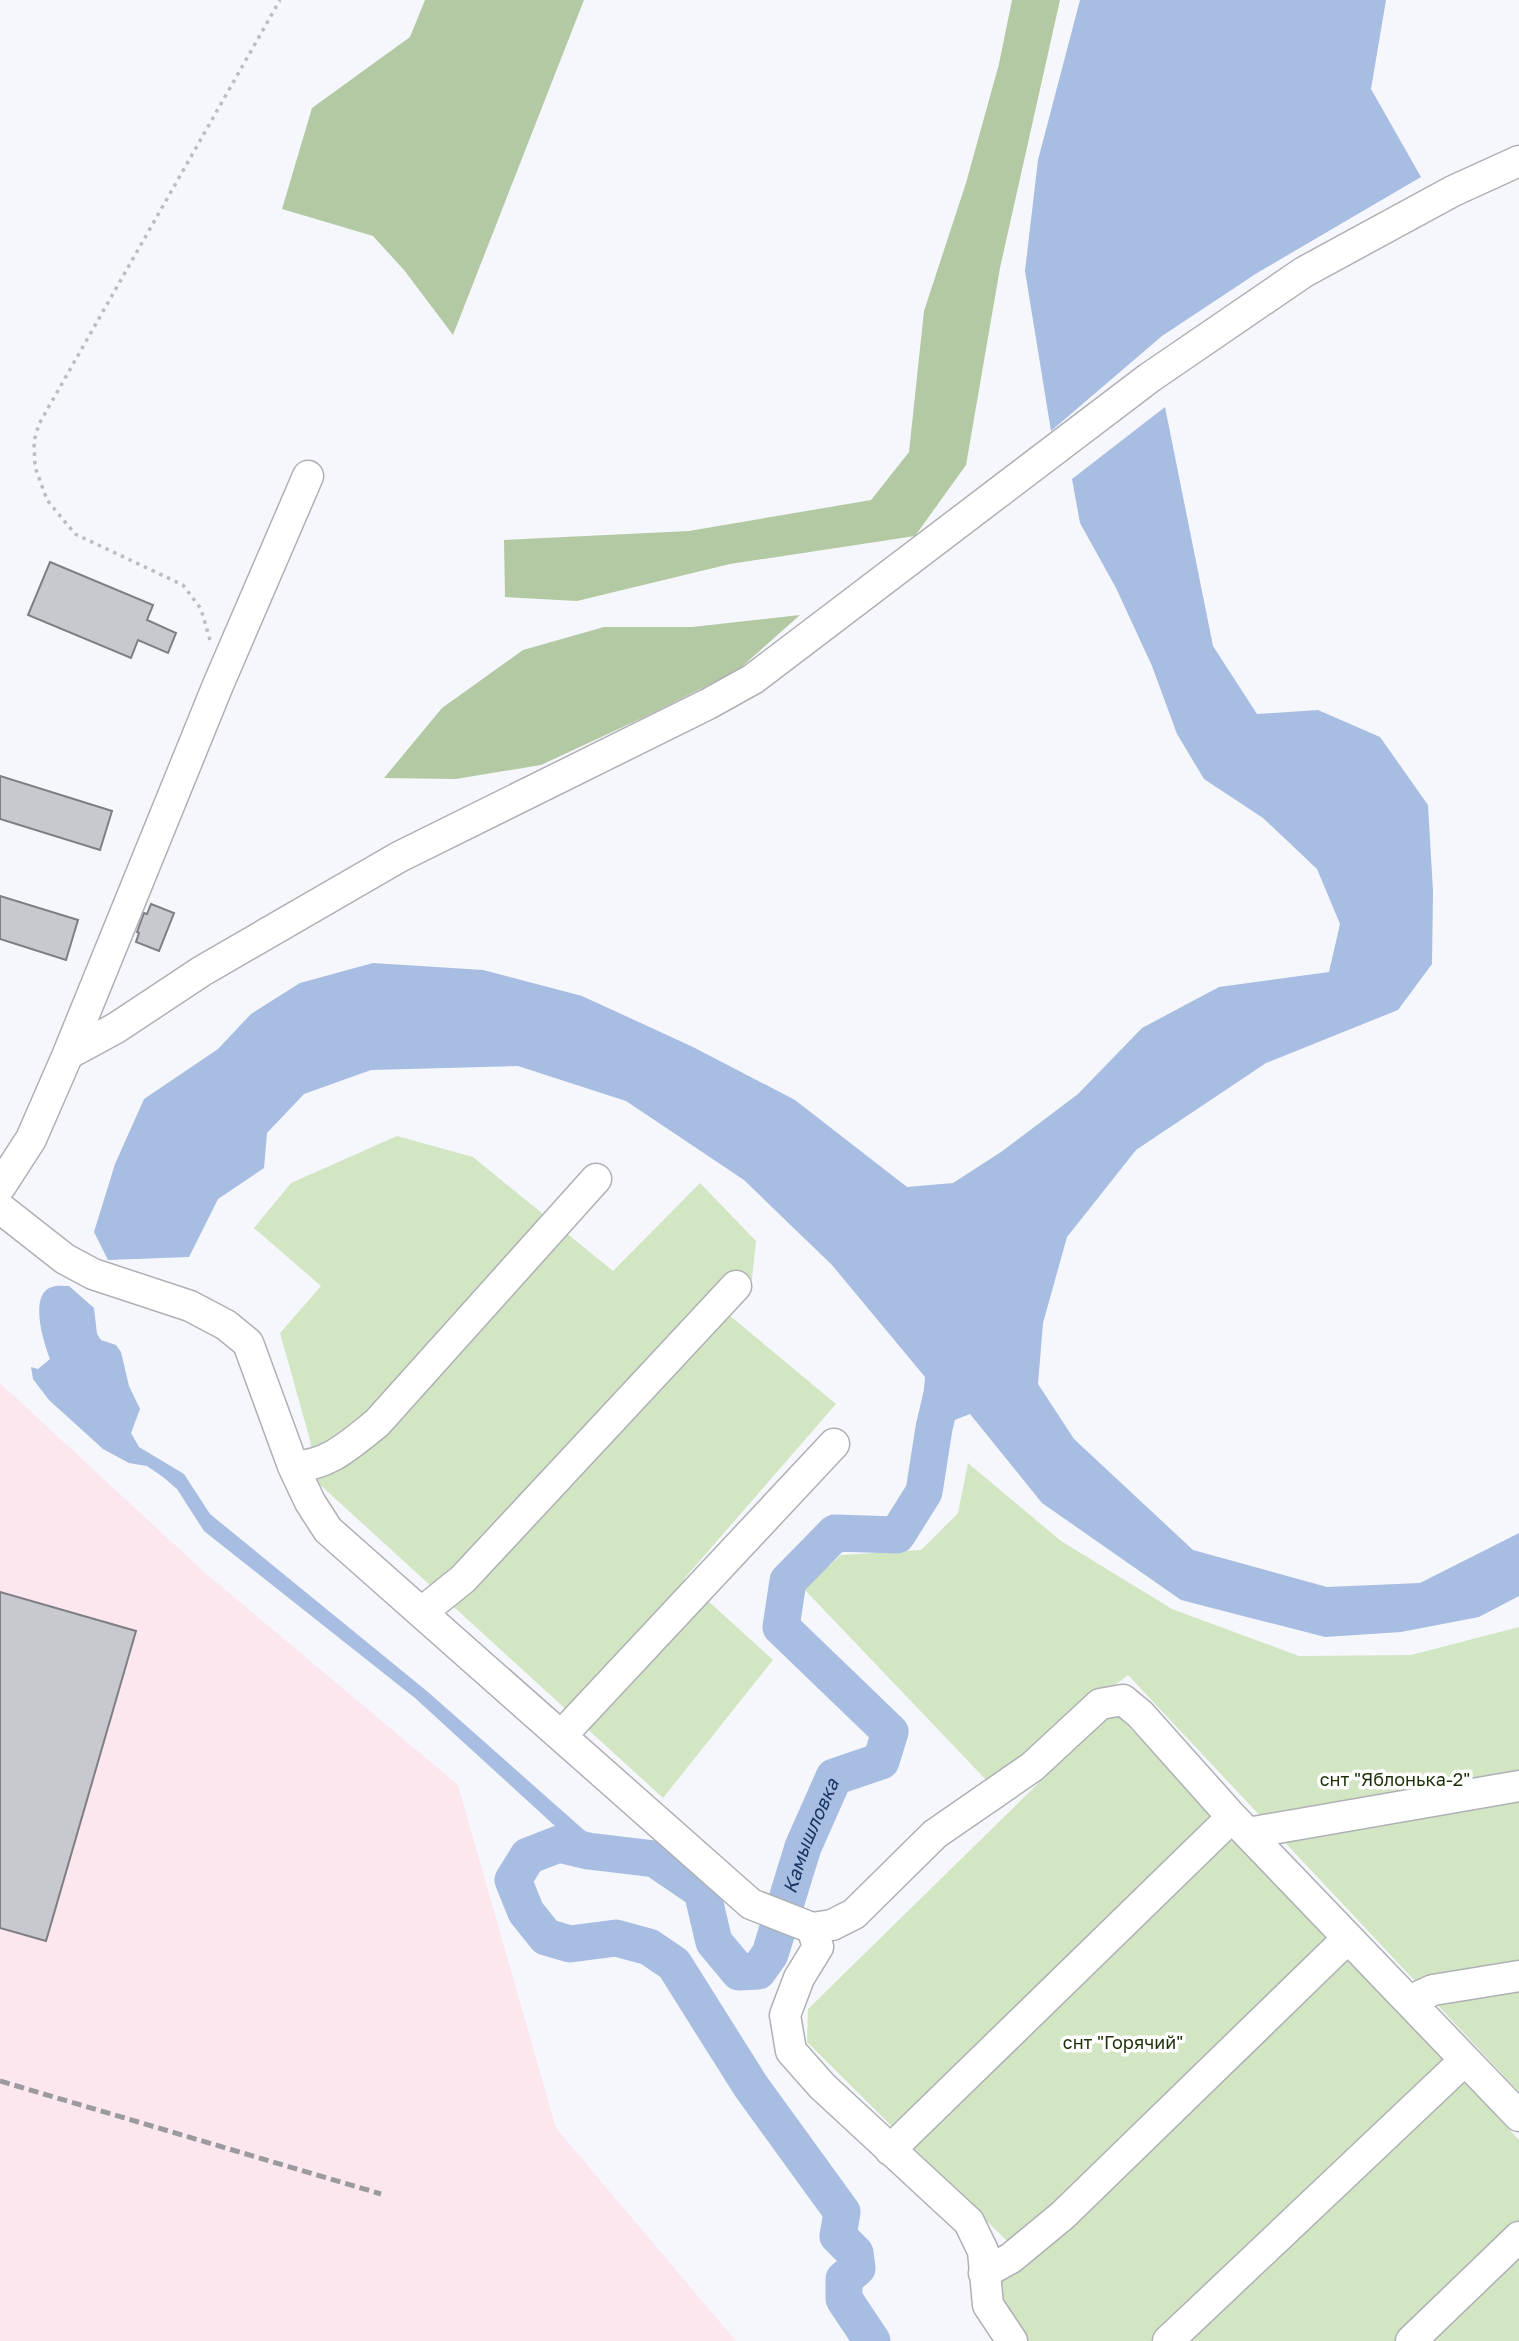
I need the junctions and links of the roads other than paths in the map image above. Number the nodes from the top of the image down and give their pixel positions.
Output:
1 (1519, 161) edge
2 (308, 476) dead end
3 (68, 1054) junction
4 (596, 1179) dead end
5 (0, 1187) edge
6 (0, 1208) edge
7 (736, 1286) dead end
8 (834, 1444) dead end
9 (293, 1466) junction
10 (422, 1612) junction
11 (561, 1736) junction
12 (1519, 1786) edge
13 (1240, 1825) junction
14 (812, 1928) junction
15 (1348, 1938) junction
16 (1519, 1976) edge
17 (1409, 2001) junction
18 (1465, 2060) junction
19 (1519, 2116) edge
20 (890, 2150) junction
21 (1519, 2236) edge
22 (984, 2273) junction
23 (1012, 2341) edge
24 (1168, 2341) edge
25 (1410, 2341) edge

1 - 3 street
2 - 3 street
3 - 5 street
4 - 9 street
6 - 9 street
7 - 10 street
8 - 11 street
9 - 10 street
10 - 11 street
11 - 14 street
12 - 13 street
13 - 14 street
13 - 15 street
13 - 20 street
14 - 20 street
15 - 17 street
15 - 22 street
16 - 17 street
17 - 18 street
18 - 19 street
18 - 24 street
20 - 22 street
21 - 25 street
22 - 23 street

